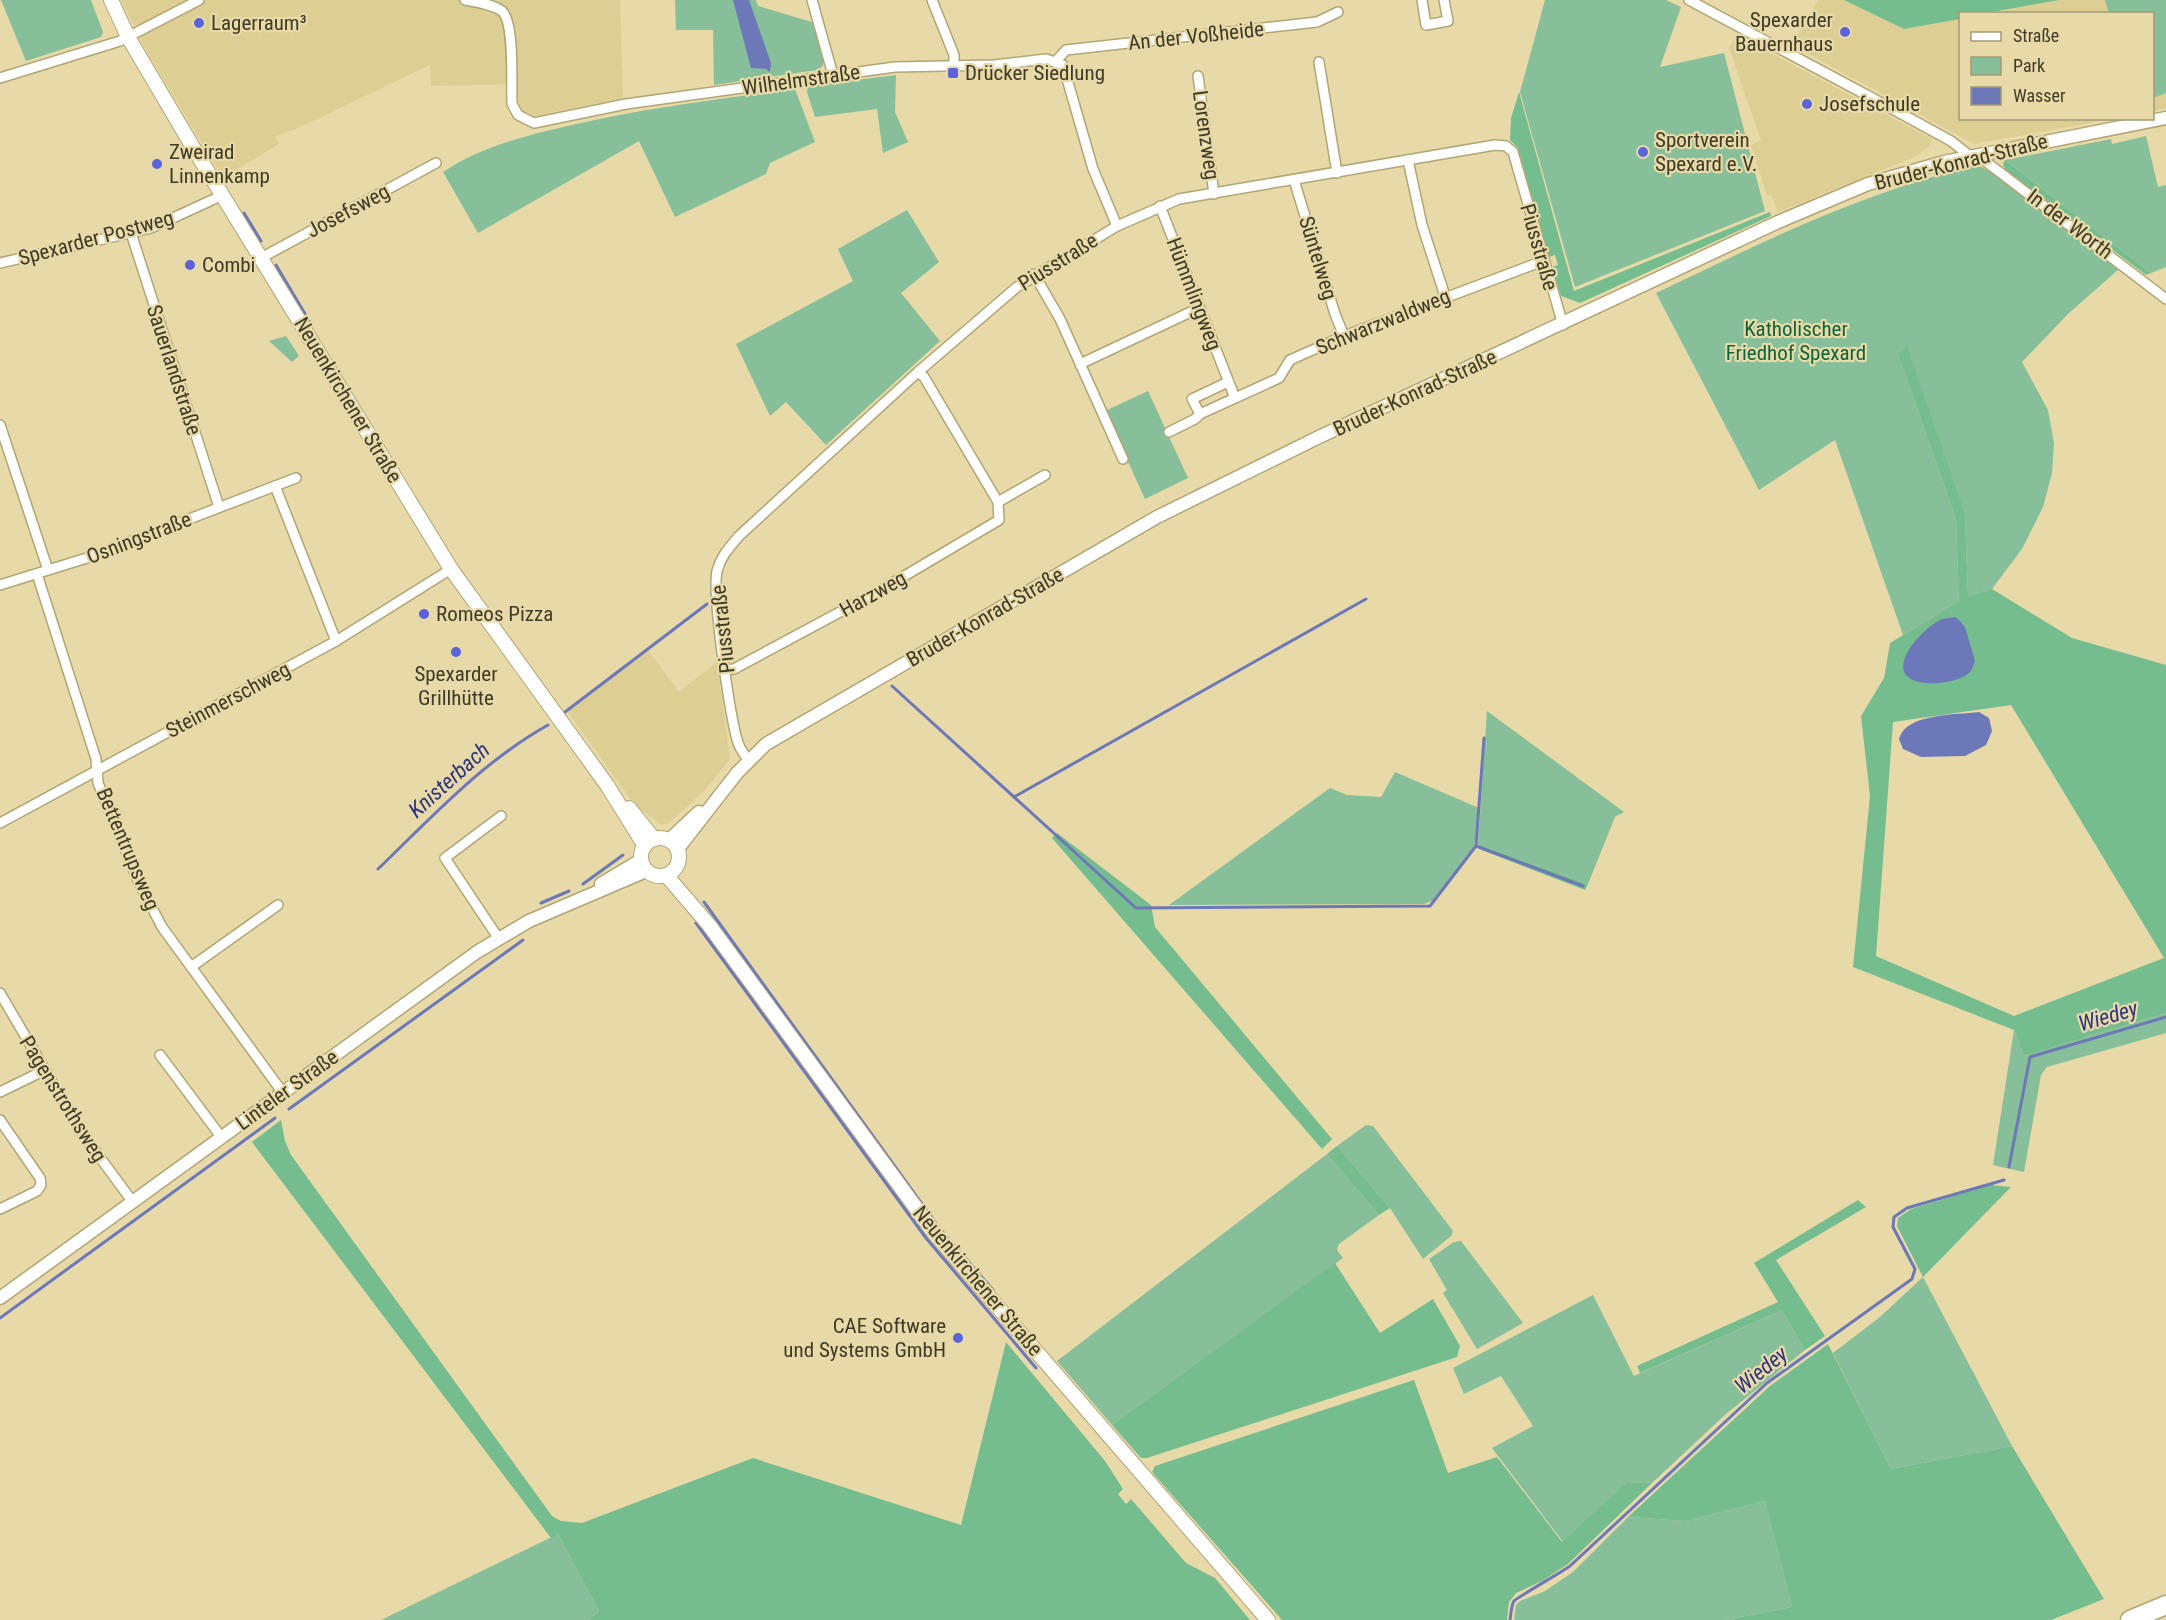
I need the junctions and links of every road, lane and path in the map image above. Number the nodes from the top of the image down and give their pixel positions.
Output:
1 (111, 0) edge
2 (199, 0) edge
3 (465, 0) edge
4 (812, 0) edge
5 (932, 0) edge
6 (1422, 0) edge
7 (1444, 0) edge
8 (1689, 0) edge
9 (1338, 12) dead end
10 (128, 38) junction
11 (1056, 61) junction
12 (1319, 62) dead end
13 (954, 66) junction
14 (833, 75) junction
15 (1198, 76) dead end
16 (0, 78) edge
17 (2166, 118) edge
18 (1970, 156) junction
19 (1408, 160) junction
20 (436, 163) dead end
21 (1337, 173) junction
22 (1294, 180) junction
23 (1214, 194) junction
24 (223, 195) junction
25 (1160, 206) junction
26 (1117, 226) junction
27 (131, 233) junction
28 (261, 258) junction
29 (1543, 261) junction
30 (0, 263) edge
31 (1034, 274) junction
32 (1445, 296) junction
33 (2166, 299) edge
34 (1199, 308) junction
35 (1563, 325) junction
36 (1344, 336) junction
37 (1080, 364) junction
38 (918, 372) junction
39 (1228, 382) junction
40 (1235, 398) junction
41 (1200, 414) junction
42 (0, 425) edge
43 (1169, 432) dead end
44 (1123, 459) dead end
45 (1045, 475) dead end
46 (296, 478) dead end
47 (275, 486) junction
48 (998, 502) junction
49 (219, 507) junction
50 (451, 569) junction
51 (48, 570) junction
52 (37, 574) junction
53 (0, 585) edge
54 (336, 641) junction
55 (726, 670) junction
56 (749, 760) junction
57 (97, 770) junction
58 (501, 816) dead end
59 (0, 823) edge
60 (649, 843) junction
61 (673, 845) junction
62 (644, 865) junction
63 (671, 872) junction
64 (278, 905) dead end
65 (499, 939) junction
66 (191, 967) junction
67 (0, 993) edge
68 (160, 1055) dead end
69 (43, 1071) junction
70 (0, 1092) edge
71 (283, 1093) junction
72 (0, 1120) edge
73 (222, 1138) junction
74 (132, 1201) junction
75 (0, 1209) edge
76 (0, 1298) edge
77 (2166, 1605) edge
78 (1268, 1620) edge
79 (2130, 1620) edge

1 - 10 main road, Neuenkirchener Straße
2 - 10 street
3 - 14 street, Wilhelmstraße
4 - 14 street
5 - 13 street
6 - 7 street
8 - 18 street, In der Worth
9 - 11 street, An der Voßheide
10 - 16 street
10 - 24 main road, Neuenkirchener Straße
11 - 13 street, Wilhelmstraße
11 - 26 street
12 - 21 street
13 - 14 street, Wilhelmstraße
15 - 23 street, Lorenzweg
17 - 18 street, Bruder-Konrad-Straße
18 - 33 street, In der Worth
18 - 35 street, Bruder-Konrad-Straße
19 - 21 street, Piusstraße
19 - 29 street, Piusstraße
19 - 32 street
20 - 28 street, Josefsweg
21 - 22 street, Piusstraße
22 - 23 street, Piusstraße
22 - 36 street, Süntelweg
23 - 25 street, Piusstraße
24 - 27 street, Spexarder Postweg
24 - 28 main road, Neuenkirchener Straße
25 - 26 street, Piusstraße
25 - 34 street, Hümmlingweg
26 - 31 street, Piusstraße
27 - 30 street, Spexarder Postweg
27 - 49 street, Sauerlandstraße
28 - 50 main road, Neuenkirchener Straße
29 - 32 street, Schwarzwaldweg
29 - 35 street, Piusstraße
31 - 37 street
31 - 38 street, Piusstraße
32 - 36 street, Schwarzwaldweg
34 - 37 street
34 - 39 street, Hümmlingweg
35 - 56 street, Bruder-Konrad-Straße
36 - 40 street, Schwarzwaldweg
37 - 44 street
38 - 48 street
38 - 55 street, Piusstraße
39 - 40 street
39 - 41 street
40 - 41 street, Schwarzwaldweg
41 - 43 street, Schwarzwaldweg
42 - 51 street
45 - 48 street
46 - 47 street, Osningstraße
47 - 49 street, Osningstraße
47 - 54 street
48 - 55 street, Harzweg
49 - 51 street, Osningstraße
50 - 54 street, Steinmerschweg
50 - 60 main road, Neuenkirchener Straße
51 - 52 street, Osningstraße
52 - 53 street, Osningstraße
52 - 57 street, Bettentrupsweg
54 - 57 street, Steinmerschweg
55 - 56 street, Piusstraße
56 - 61 street, Bruder-Konrad-Straße
57 - 59 street, Steinmerschweg
57 - 66 street, Bettentrupsweg
58 - 65 street
60 - 61 main road
60 - 62 main road
61 - 63 main road
62 - 63 main road
62 - 65 street, Linteler Straße
63 - 78 main road, Neuenkirchener Straße
64 - 66 street
65 - 71 street, Linteler Straße
66 - 71 street, Bettentrupsweg
67 - 69 street, Pagenstrothsweg
68 - 73 street
69 - 70 street
69 - 74 street, Pagenstrothsweg
71 - 73 street, Linteler Straße
72 - 75 street
73 - 74 street, Linteler Straße
74 - 76 street, Linteler Straße
77 - 79 highway

